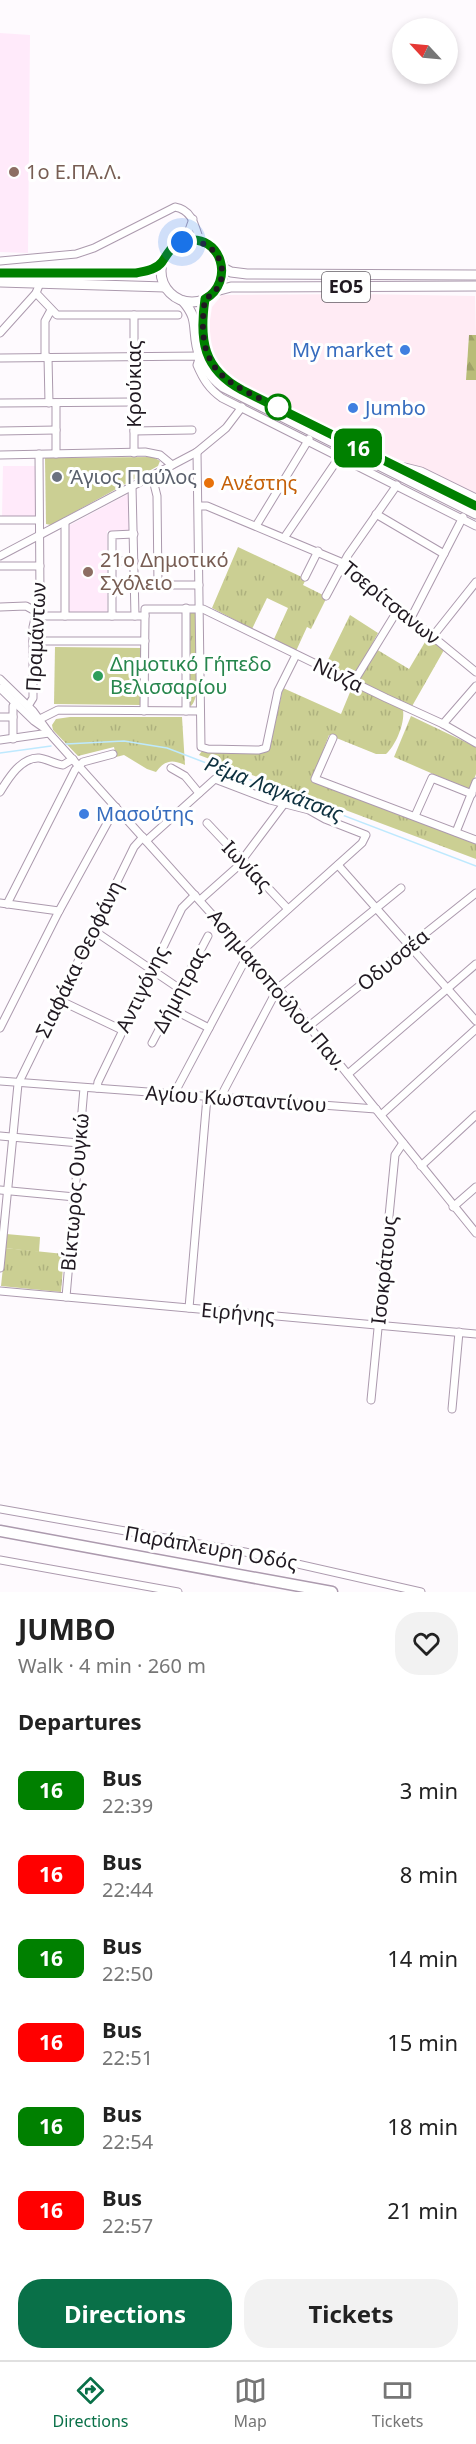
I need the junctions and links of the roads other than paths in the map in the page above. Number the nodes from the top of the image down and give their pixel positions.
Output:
1 (193, 219) junction
2 (186, 241) junction
3 (200, 241) junction
4 (0, 261) edge
5 (162, 262) junction
6 (223, 268) junction
7 (0, 273) edge
8 (476, 274) edge
9 (0, 282) edge
10 (40, 283) junction
11 (476, 286) edge
12 (165, 287) junction
13 (216, 291) junction
14 (36, 293) junction
15 (205, 299) junction
16 (183, 301) junction
17 (51, 310) junction
18 (134, 315) junction
19 (178, 315) dead end
20 (0, 333) edge
21 (134, 356) junction
22 (200, 356) junction
23 (47, 357) junction
24 (0, 358) edge
25 (134, 402) junction
26 (0, 403) edge
27 (52, 403) junction
28 (242, 407) junction
29 (56, 430) junction
30 (192, 430) dead end
31 (0, 431) edge
32 (134, 431) junction
33 (309, 440) junction
34 (197, 452) junction
35 (134, 453) junction
36 (39, 454) junction
37 (56, 454) junction
38 (0, 455) edge
39 (340, 456) junction
40 (172, 465) junction
41 (394, 465) junction
42 (152, 476) junction
43 (397, 484) junction
44 (132, 486) junction
45 (476, 498) edge
46 (199, 506) junction
47 (476, 506) edge
48 (376, 514) junction
49 (476, 514) edge
50 (464, 518) junction
51 (0, 520) edge
52 (39, 520) junction
53 (65, 522) junction
54 (256, 526) junction
55 (476, 526) edge
56 (134, 534) junction
57 (40, 535) junction
58 (284, 538) junction
59 (318, 552) junction
60 (444, 554) junction
61 (0, 556) edge
62 (112, 561) junction
63 (135, 561) junction
64 (343, 562) junction
65 (0, 566) edge
66 (40, 566) junction
67 (305, 577) dead end
68 (476, 582) edge
69 (199, 585) junction
70 (326, 596) dead end
71 (0, 607) edge
72 (186, 608) junction
73 (200, 608) junction
74 (399, 608) junction
75 (37, 614) junction
76 (64, 616) junction
77 (112, 616) junction
78 (135, 616) junction
79 (145, 616) junction
80 (411, 618) junction
81 (433, 636) junction
82 (33, 641) junction
83 (145, 641) junction
84 (296, 655) junction
85 (476, 672) edge
86 (0, 679) edge
87 (353, 683) junction
88 (476, 686) edge
89 (0, 688) edge
90 (16, 702) junction
91 (28, 706) junction
92 (144, 711) junction
93 (186, 711) junction
94 (200, 711) junction
95 (0, 717) edge
96 (13, 717) junction
97 (40, 719) junction
98 (443, 724) junction
99 (46, 730) junction
100 (333, 738) dead end
101 (0, 740) edge
102 (13, 740) junction
103 (476, 743) edge
104 (113, 754) dead end
105 (74, 760) junction
106 (171, 768) dead end
107 (476, 782) edge
108 (0, 792) edge
109 (199, 793) junction
110 (472, 794) junction
111 (284, 804) junction
112 (116, 807) junction
113 (415, 816) junction
114 (207, 823) dead end
115 (456, 832) junction
116 (145, 839) junction
117 (476, 840) edge
118 (243, 861) junction
119 (338, 864) junction
120 (401, 888) dead end
121 (476, 893) edge
122 (198, 897) junction
123 (4, 904) edge
124 (377, 908) junction
125 (288, 909) junction
126 (59, 911) junction
127 (93, 930) junction
128 (208, 936) dead end
129 (411, 946) junction
130 (244, 949) junction
131 (251, 956) junction
132 (476, 964) edge
133 (152, 969) junction
134 (278, 988) junction
135 (447, 988) junction
136 (180, 989) junction
137 (59, 1000) junction
138 (170, 1008) junction
139 (476, 1021) edge
140 (309, 1026) junction
141 (0, 1028) edge
142 (209, 1028) junction
143 (476, 1029) edge
144 (122, 1030) junction
145 (152, 1043) dead end
146 (348, 1074) junction
147 (0, 1081) edge
148 (18, 1083) junction
149 (84, 1088) junction
150 (97, 1088) junction
151 (174, 1094) junction
152 (207, 1096) junction
153 (220, 1098) junction
154 (378, 1112) junction
155 (476, 1115) edge
156 (0, 1136) edge
157 (12, 1137) junction
158 (79, 1143) junction
159 (403, 1143) junction
160 (421, 1166) junction
161 (476, 1187) edge
162 (4, 1191) edge
163 (75, 1197) junction
164 (453, 1207) junction
165 (476, 1233) edge
166 (1, 1248) edge
167 (0, 1268) edge
168 (0, 1291) edge
169 (66, 1297) junction
170 (189, 1308) junction
171 (378, 1325) junction
172 (459, 1332) junction
173 (476, 1334) edge
174 (371, 1400) dead end
175 (452, 1408) dead end
176 (0, 1509) edge
177 (0, 1531) edge
178 (0, 1560) edge
179 (178, 1592) edge
180 (332, 1592) edge
181 (421, 1592) edge

1 - 2 street
1 - 3 street
1 - 4 street
2 - 3 main road
2 - 5 main road
3 - 6 main road
5 - 7 main road
5 - 12 main road
6 - 8 main road, ΕΟ5
6 - 13 main road
9 - 10 main road
10 - 12 main road
10 - 14 street
11 - 13 main road, ΕΟ5
12 - 16 main road
13 - 15 main road, ΕΟ5
14 - 17 street
14 - 20 street
15 - 16 main road
15 - 41 main road
16 - 22 main road
17 - 18 street
17 - 23 street
18 - 19 street
18 - 21 street, Κρούκιας
21 - 22 street
21 - 23 street
21 - 25 street, Κρούκιας
22 - 28 street
22 - 49 main road
23 - 24 street
23 - 27 street
25 - 27 street
25 - 32 street, Κρούκιας
26 - 27 street
27 - 29 street
28 - 33 street
28 - 34 street
29 - 31 street
29 - 37 street
30 - 32 street
32 - 35 street, Κρούκιας
33 - 39 street
33 - 54 street
34 - 40 street
34 - 46 street
35 - 37 street
35 - 40 street
36 - 37 street
36 - 38 street
36 - 52 street, Πραμάντων
39 - 43 street
39 - 58 street
40 - 42 street
41 - 45 street
41 - 47 main road
42 - 44 street
42 - 69 street
43 - 48 street
43 - 50 street
44 - 53 street
44 - 56 street
46 - 54 street, Τσερίτσανων
46 - 69 street
48 - 60 street
48 - 64 street
50 - 55 street
50 - 60 street
51 - 52 street
52 - 57 street, Πραμάντων
53 - 57 street
53 - 76 street
54 - 58 street, Τσερίτσανων
56 - 62 street
56 - 63 street
57 - 61 street
57 - 66 street, Πραμάντων
58 - 59 street, Τσερίτσανων
59 - 64 street, Τσερίτσανων
59 - 67 street
60 - 80 street
62 - 63 street
62 - 77 street
63 - 78 street
64 - 70 street
64 - 74 street, Τσερίτσανων
65 - 66 street, Πραμάντων
66 - 75 street, Πραμάντων
68 - 81 street
69 - 73 street
71 - 75 street
72 - 73 street
72 - 79 street
72 - 93 street
73 - 84 street, Νίνζα
73 - 94 street
74 - 80 street, Τσερίτσανων
74 - 87 street
75 - 76 street
75 - 82 street, Πραμάντων
76 - 77 street
77 - 78 street
78 - 79 street
79 - 83 street
80 - 81 street, Τσερίτσανων
81 - 85 street, Τσερίτσανων
82 - 83 street
82 - 91 street, Πραμάντων
83 - 92 street
84 - 87 street, Νίνζα
84 - 94 street
86 - 91 street
87 - 98 street, Νίνζα
88 - 98 street
89 - 90 street, Ασημακοπούλου Παν.
90 - 96 street
90 - 99 street, Ασημακοπούλου Παν.
91 - 97 street
92 - 93 street
92 - 97 street
93 - 94 street
95 - 96 street
96 - 102 street
97 - 99 street
98 - 103 street, Νίνζα
99 - 102 street
99 - 105 street, Ασημακοπούλου Παν.
100 - 113 street
101 - 102 street
104 - 105 street
105 - 108 street
105 - 112 street, Ασημακοπούλου Παν.
105 - 123 street
106 - 109 street
107 - 110 street
109 - 111 street, Σιαφάκα Θεοφάνη
109 - 116 street, Σιαφάκα Θεοφάνη
110 - 113 street
110 - 115 street
111 - 118 street, Αντιγόνης
111 - 119 street
112 - 116 street, Ασημακοπούλου Παν.
112 - 126 street
113 - 115 street
114 - 118 street, Ιωνίας
115 - 117 street
116 - 122 street, Ασημακοπούλου Παν.
116 - 127 street, Σιαφάκα Θεοφάνη
118 - 122 street, Αντιγόνης
118 - 125 street, Ιωνίας
119 - 124 street
119 - 125 street
120 - 124 street
121 - 129 street, Οδυσσέα
122 - 130 street, Ασημακοπούλου Παν.
122 - 133 street, Αντιγόνης
123 - 126 street
124 - 129 street
124 - 134 street
125 - 130 street
126 - 141 street
127 - 133 street
127 - 137 street, Σιαφάκα Θεοφάνη
128 - 136 street, Δήμητρας
129 - 135 street
129 - 140 street, Οδυσσέα
130 - 131 street, Ασημακοπούλου Παν.
131 - 134 street, Ασημακοπούλου Παν.
131 - 142 street
132 - 135 street
133 - 136 street
133 - 144 street, Αντιγόνης
134 - 140 street, Ασημακοπούλου Παν.
134 - 153 street
135 - 139 street
135 - 146 street
136 - 138 street, Δήμητρας
137 - 144 street
137 - 148 street, Σιαφάκα Θεοφάνη
138 - 142 street
138 - 145 street, Δήμητρας
140 - 146 street, Ασημακοπούλου Παν.
142 - 151 street
143 - 154 street
144 - 150 street, Αντιγόνης
146 - 154 street, Ασημακοπούλου Παν.
147 - 148 street, Αγίου Κωσταντίνου
148 - 149 street, Αγίου Κωσταντίνου
148 - 157 street, Σιαφάκα Θεοφάνη
149 - 150 street, Αγίου Κωσταντίνου
149 - 158 street, Βίκτωρος Ουγκώ
150 - 151 street, Αγίου Κωσταντίνου
151 - 152 street, Αγίου Κωσταντίνου
152 - 153 street, Αγίου Κωσταντίνου
152 - 170 street
153 - 154 street, Αγίου Κωσταντίνου
154 - 159 street, Ασημακοπούλου Παν.
155 - 160 street
156 - 157 street
157 - 158 street
157 - 162 street, Σιαφάκα Θεοφάνη
158 - 163 street, Βίκτωρος Ουγκώ
159 - 160 street, Ασημακοπούλου Παν.
159 - 171 street, Ισοκράτους
160 - 164 street, Ασημακοπούλου Παν.
161 - 164 street
162 - 163 street
162 - 166 street, Σιαφάκα Θεοφάνη
163 - 169 street, Βίκτωρος Ουγκώ
164 - 165 street, Ασημακοπούλου Παν.
166 - 167 street, Σιαφάκα Θεοφάνη
168 - 169 street, Ειρήνης
169 - 170 street, Ειρήνης
170 - 171 street, Ειρήνης
171 - 172 street, Ειρήνης
171 - 174 street, Ισοκράτους
172 - 173 street, Ειρήνης
172 - 175 street
176 - 181 street, Παράπλευρη Οδός
177 - 180 highway
178 - 179 street

